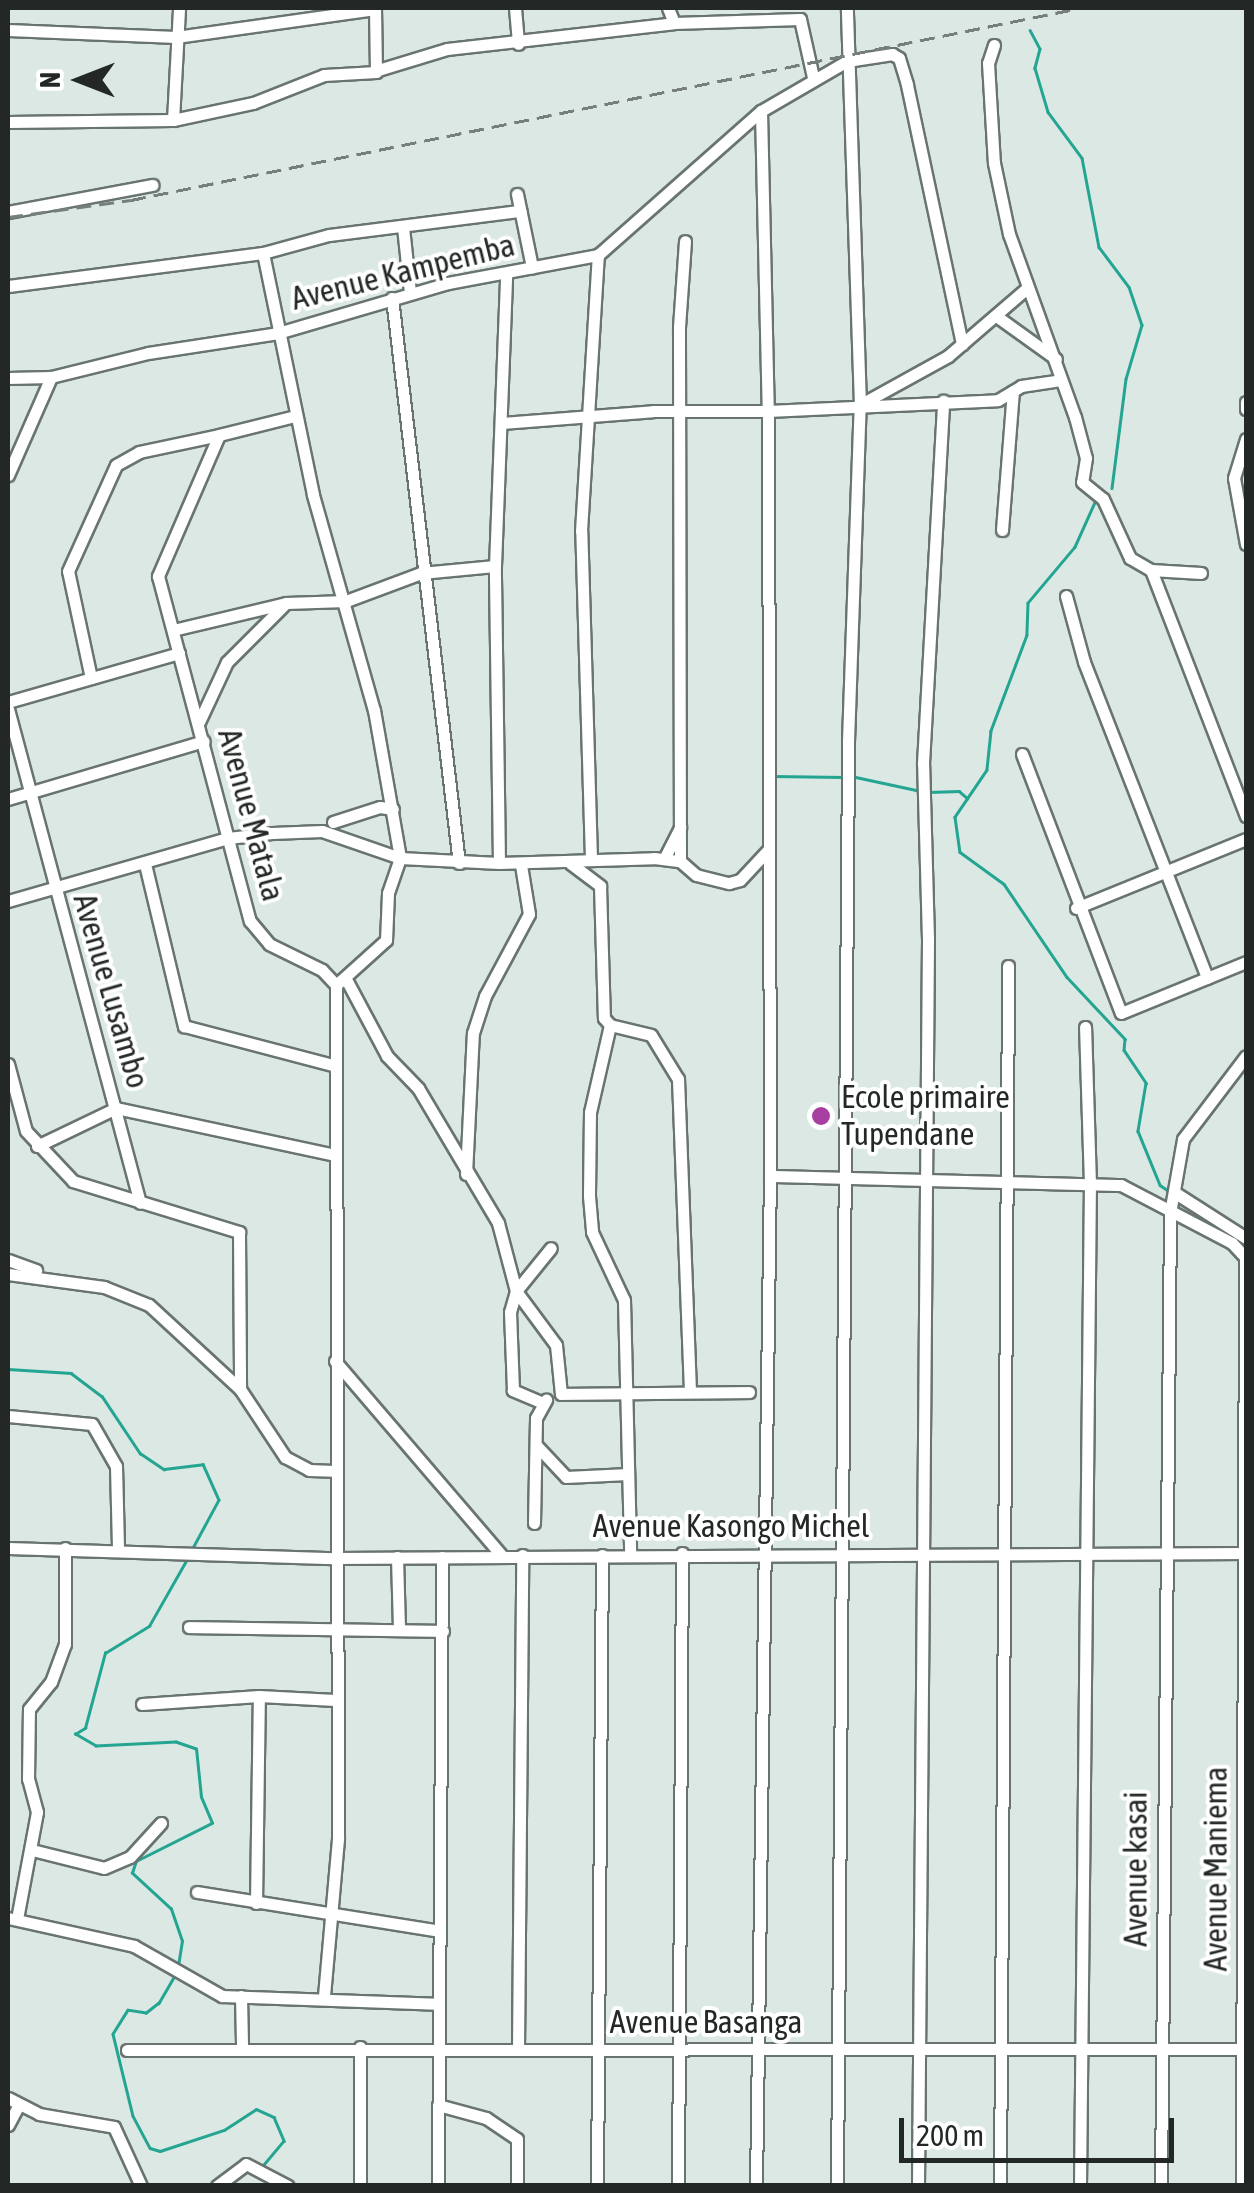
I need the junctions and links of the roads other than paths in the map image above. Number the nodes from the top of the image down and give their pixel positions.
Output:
1 (179, 8) edge
2 (375, 8) edge
3 (515, 8) edge
4 (668, 8) edge
5 (847, 8) edge
6 (674, 23) junction
7 (8, 30) edge
8 (176, 37) junction
9 (518, 44) junction
10 (994, 45) dead end
11 (846, 61) junction
12 (378, 70) junction
13 (813, 77) junction
14 (761, 110) junction
15 (173, 120) junction
16 (8, 122) edge
17 (152, 185) dead end
18 (517, 194) dead end
19 (520, 211) junction
20 (8, 212) edge
21 (403, 226) junction
22 (686, 242) dead end
23 (264, 253) junction
24 (598, 256) junction
25 (532, 267) junction
26 (506, 274) junction
27 (8, 286) edge
28 (1027, 288) junction
29 (410, 293) junction
30 (392, 298) junction
31 (999, 318) junction
32 (278, 333) junction
33 (962, 344) junction
34 (1056, 359) junction
35 (8, 378) edge
36 (51, 378) junction
37 (1061, 380) junction
38 (1013, 391) junction
39 (943, 402) junction
40 (860, 405) junction
41 (768, 411) junction
42 (680, 413) junction
43 (295, 416) junction
44 (584, 417) junction
45 (502, 423) junction
46 (218, 435) junction
47 (1246, 439) edge
48 (9, 466) edge
49 (1002, 530) dead end
50 (1246, 544) edge
51 (495, 566) junction
52 (1151, 570) junction
53 (422, 573) junction
54 (1201, 573) dead end
55 (1066, 596) dead end
56 (346, 601) junction
57 (286, 604) junction
58 (173, 630) junction
59 (179, 653) junction
60 (91, 678) junction
61 (8, 705) edge
62 (199, 722) junction
63 (204, 741) junction
64 (1022, 754) dead end
65 (30, 793) junction
66 (8, 799) edge
67 (393, 809) junction
68 (1246, 816) edge
69 (682, 820) junction
70 (333, 822) dead end
71 (228, 838) junction
72 (1246, 839) edge
73 (767, 851) junction
74 (400, 858) junction
75 (590, 859) junction
76 (664, 859) junction
77 (680, 861) junction
78 (459, 863) junction
79 (499, 863) junction
80 (570, 863) junction
81 (144, 864) junction
82 (522, 864) junction
83 (1163, 872) junction
84 (53, 890) junction
85 (8, 901) edge
86 (1076, 908) junction
87 (1246, 962) edge
88 (1008, 966) dead end
89 (1207, 978) junction
90 (342, 983) junction
91 (610, 1026) junction
92 (1085, 1027) dead end
93 (1246, 1056) edge
94 (8, 1064) edge
95 (336, 1066) junction
96 (116, 1108) junction
97 (37, 1146) junction
98 (335, 1155) junction
99 (466, 1174) junction
100 (770, 1176) junction
101 (848, 1178) junction
102 (927, 1178) junction
103 (1010, 1178) junction
104 (1090, 1184) junction
105 (140, 1203) junction
106 (1173, 1203) junction
107 (1246, 1238) edge
108 (551, 1248) dead end
109 (8, 1260) edge
110 (8, 1274) edge
111 (54, 1276) junction
112 (516, 1291) junction
113 (335, 1362) junction
114 (240, 1390) junction
115 (690, 1392) junction
116 (749, 1392) dead end
117 (560, 1394) junction
118 (627, 1394) junction
119 (543, 1403) junction
120 (8, 1416) edge
121 (536, 1446) junction
122 (334, 1472) junction
123 (628, 1474) junction
124 (534, 1523) dead end
125 (8, 1548) edge
126 (65, 1548) junction
127 (118, 1548) junction
128 (926, 1551) junction
129 (1004, 1552) junction
130 (1086, 1552) junction
131 (1164, 1552) junction
132 (1246, 1552) edge
133 (682, 1553) junction
134 (602, 1554) junction
135 (630, 1554) junction
136 (844, 1554) junction
137 (763, 1555) junction
138 (501, 1556) junction
139 (522, 1556) junction
140 (398, 1557) junction
141 (442, 1557) junction
142 (334, 1558) junction
143 (189, 1627) dead end
144 (399, 1630) junction
145 (443, 1631) junction
146 (334, 1632) junction
147 (259, 1696) junction
148 (336, 1700) junction
149 (142, 1704) dead end
150 (161, 1824) dead end
151 (32, 1850) junction
152 (197, 1892) dead end
153 (256, 1903) junction
154 (332, 1916) junction
155 (12, 1919) edge
156 (435, 1930) junction
157 (241, 1996) junction
158 (324, 1996) junction
159 (436, 2004) junction
160 (242, 2045) junction
161 (360, 2047) junction
162 (436, 2047) junction
163 (838, 2048) junction
164 (1245, 2048) edge
165 (518, 2049) junction
166 (758, 2049) junction
167 (1162, 2049) junction
168 (127, 2050) dead end
169 (599, 2050) junction
170 (681, 2050) junction
171 (920, 2050) junction
172 (1002, 2050) junction
173 (1082, 2050) junction
174 (13, 2102) edge
175 (438, 2105) junction
176 (8, 2124) edge
177 (140, 2186) edge
178 (217, 2186) edge
179 (288, 2186) edge
180 (360, 2186) edge
181 (438, 2186) edge
182 (517, 2186) edge
183 (597, 2186) edge
184 (678, 2186) edge
185 (756, 2186) edge
186 (837, 2186) edge
187 (918, 2186) edge
188 (1000, 2186) edge
189 (1080, 2186) edge
190 (1161, 2186) edge
191 (1242, 2186) edge

1 - 8 street
2 - 8 street
2 - 12 street
3 - 9 street
4 - 6 street
5 - 11 street
6 - 9 street
6 - 13 street
7 - 8 street
8 - 15 street
9 - 12 street
10 - 28 street
11 - 13 street
11 - 33 street
11 - 40 street
12 - 15 street
13 - 14 street
14 - 24 street
14 - 41 street
15 - 16 street
17 - 20 street
18 - 19 street
19 - 21 street
19 - 25 street
21 - 23 street
21 - 29 street
22 - 42 street
23 - 27 street
23 - 32 street
24 - 25 street, Avenue Kampemba
24 - 44 street
25 - 26 street, Avenue Kampemba
26 - 29 street, Avenue Kampemba
26 - 45 street
28 - 31 street
28 - 34 street
29 - 30 street, Avenue Kampemba
30 - 32 street, Avenue Kampemba
30 - 53 street
31 - 33 street
31 - 34 street
32 - 36 street, Avenue Kampemba
32 - 43 street
33 - 40 street
34 - 37 street
35 - 36 street, Avenue Kampemba
36 - 48 street
37 - 38 street
37 - 52 street
38 - 39 street
38 - 49 street
39 - 40 street
39 - 102 street
40 - 41 street
40 - 101 street
41 - 42 street
41 - 73 street
42 - 44 street
42 - 69 street
43 - 46 street
43 - 56 street
44 - 45 street
44 - 75 street
45 - 51 street
46 - 58 street, Avenue Matala
46 - 60 street
47 - 50 street
51 - 53 street
51 - 79 street
52 - 54 street
52 - 68 street
53 - 56 street
53 - 78 street
55 - 83 street
56 - 57 street
56 - 67 street
57 - 58 street
57 - 62 street
58 - 59 street, Avenue Matala
59 - 60 street
59 - 62 street, Avenue Matala
60 - 61 street
61 - 65 street, Avenue Lusambo
62 - 63 street, Avenue Matala
63 - 65 street
63 - 71 street, Avenue Matala
64 - 86 street
65 - 66 street
65 - 84 street, Avenue Lusambo
67 - 70 street
67 - 74 street
69 - 76 street
69 - 77 street
71 - 74 street
71 - 81 street
71 - 90 street, Avenue Matala
72 - 83 street
73 - 77 street
73 - 100 street
74 - 78 street
74 - 90 street
75 - 76 street
75 - 80 street
76 - 77 street
78 - 79 street
79 - 82 street
80 - 82 street
80 - 91 street
81 - 84 street
81 - 95 street
82 - 99 street
83 - 86 street
83 - 89 street
84 - 85 street
84 - 96 street, Avenue Lusambo
86 - 89 street
87 - 89 street
88 - 103 street
90 - 95 street
90 - 99 street
91 - 115 street
91 - 118 street
92 - 104 street
93 - 106 street, Avenue kasai
94 - 97 street
95 - 98 street
96 - 97 street
96 - 98 street
96 - 105 street, Avenue Lusambo
97 - 105 street
98 - 113 street
99 - 112 street
100 - 101 street
100 - 137 street
101 - 102 street
101 - 136 street
102 - 103 street
102 - 128 street
103 - 104 street
103 - 129 street
104 - 106 street
104 - 130 street
105 - 114 street
106 - 107 street
106 - 131 street, Avenue kasai
106 - 132 street, Avenue Maniema
108 - 112 street
109 - 111 street
110 - 111 street
111 - 114 street
112 - 117 street
112 - 119 street
113 - 122 street
113 - 138 street
114 - 122 street
115 - 116 street
115 - 118 street
117 - 118 street
117 - 119 street
118 - 123 street
119 - 121 street
120 - 127 street
121 - 123 street
121 - 124 street
122 - 142 street
123 - 135 street
125 - 126 street
126 - 127 street
126 - 151 street
127 - 142 street, Avenue Kasongo Michel
128 - 129 street, Avenue Kasongo Michel
128 - 136 street, Avenue Kasongo Michel
128 - 171 street
129 - 130 street, Avenue Kasongo Michel
129 - 172 street
130 - 131 street, Avenue Kasongo Michel
130 - 173 street
131 - 132 street, Avenue Kasongo Michel
131 - 167 street, Avenue kasai
132 - 164 street, Avenue Maniema
133 - 135 street, Avenue Kasongo Michel
133 - 137 street, Avenue Kasongo Michel
133 - 170 street
134 - 135 street, Avenue Kasongo Michel
134 - 139 street, Avenue Kasongo Michel
134 - 169 street
136 - 137 street, Avenue Kasongo Michel
136 - 163 street
137 - 166 street
138 - 139 street, Avenue Kasongo Michel
138 - 141 street, Avenue Kasongo Michel
139 - 165 street
140 - 141 street, Avenue Kasongo Michel
140 - 142 street, Avenue Kasongo Michel
140 - 144 street
141 - 145 street
142 - 146 street
143 - 146 street
144 - 145 street
144 - 146 street
145 - 156 street
146 - 148 street
147 - 148 street
147 - 149 street
147 - 153 street
148 - 154 street
150 - 151 street
151 - 155 street
152 - 153 street
153 - 154 street
154 - 156 street
154 - 158 street
155 - 157 street
156 - 159 street
157 - 158 street
157 - 160 street
158 - 159 street
159 - 162 street
160 - 161 street, Avenue Basanga
160 - 168 street, Avenue Basanga
161 - 162 street, Avenue Basanga
161 - 180 street
162 - 165 street, Avenue Basanga
162 - 175 street
163 - 166 street, Avenue Basanga
163 - 171 street, Avenue Basanga
163 - 186 street
164 - 167 street, Avenue Basanga
164 - 191 street, Avenue Maniema
165 - 169 street, Avenue Basanga
166 - 170 street, Avenue Basanga
166 - 185 street
167 - 173 street, Avenue Basanga
167 - 190 street, Avenue kasai
169 - 170 street, Avenue Basanga
169 - 183 street
170 - 184 street
171 - 172 street, Avenue Basanga
171 - 187 street
172 - 173 street, Avenue Basanga
172 - 188 street
173 - 189 street
174 - 176 street
174 - 177 street
175 - 181 street
175 - 182 street
178 - 179 street

